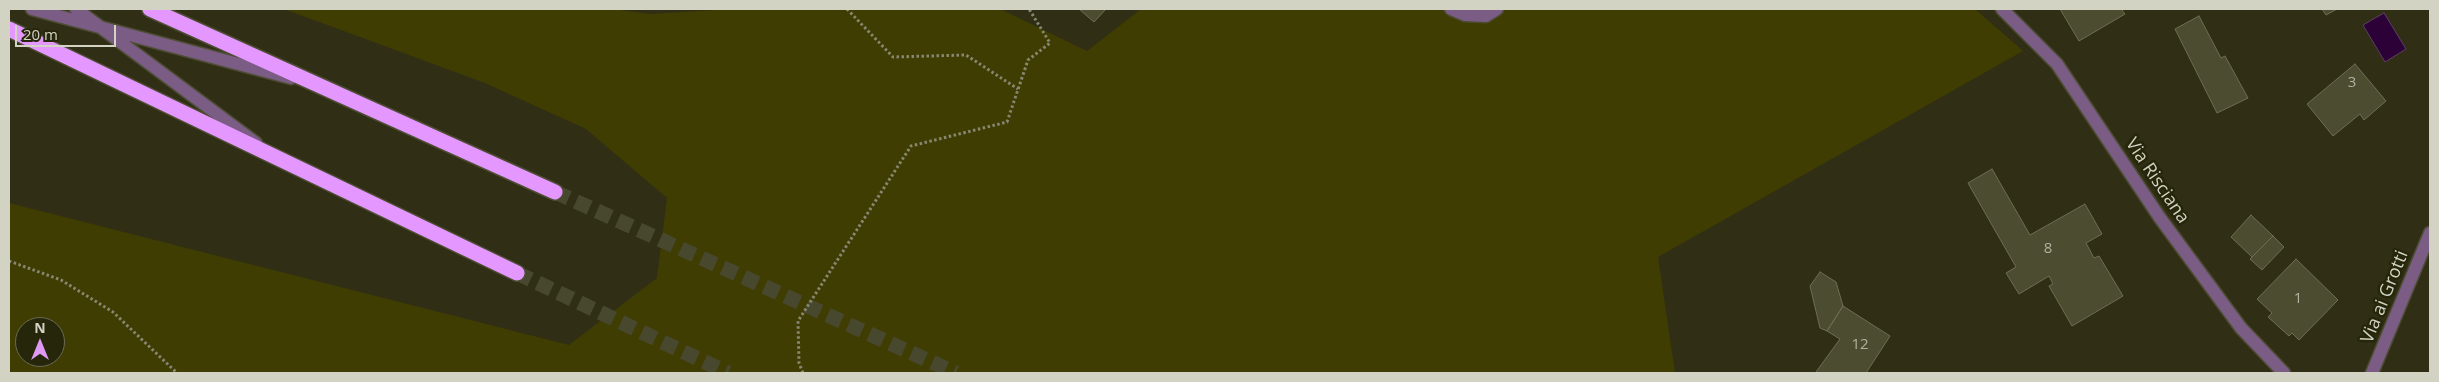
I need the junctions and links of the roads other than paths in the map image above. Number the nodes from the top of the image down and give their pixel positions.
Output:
1 (32, 9) edge
2 (76, 9) edge
3 (150, 9) edge
4 (1451, 9) edge
5 (1497, 9) edge
6 (2002, 9) edge
7 (102, 28) junction
8 (9, 29) edge
9 (317, 85) junction
10 (280, 160) junction
11 (555, 192) tunnel mouth
12 (2430, 233) edge
13 (517, 273) tunnel mouth
14 (2284, 373) edge
15 (2372, 373) edge

1 - 7 street
2 - 7 street
3 - 9 highway
4 - 5 street
6 - 14 street, Via Risciana
7 - 9 street
7 - 10 street
8 - 10 highway
9 - 11 highway
10 - 13 highway
12 - 15 street, Via ai Grotti

